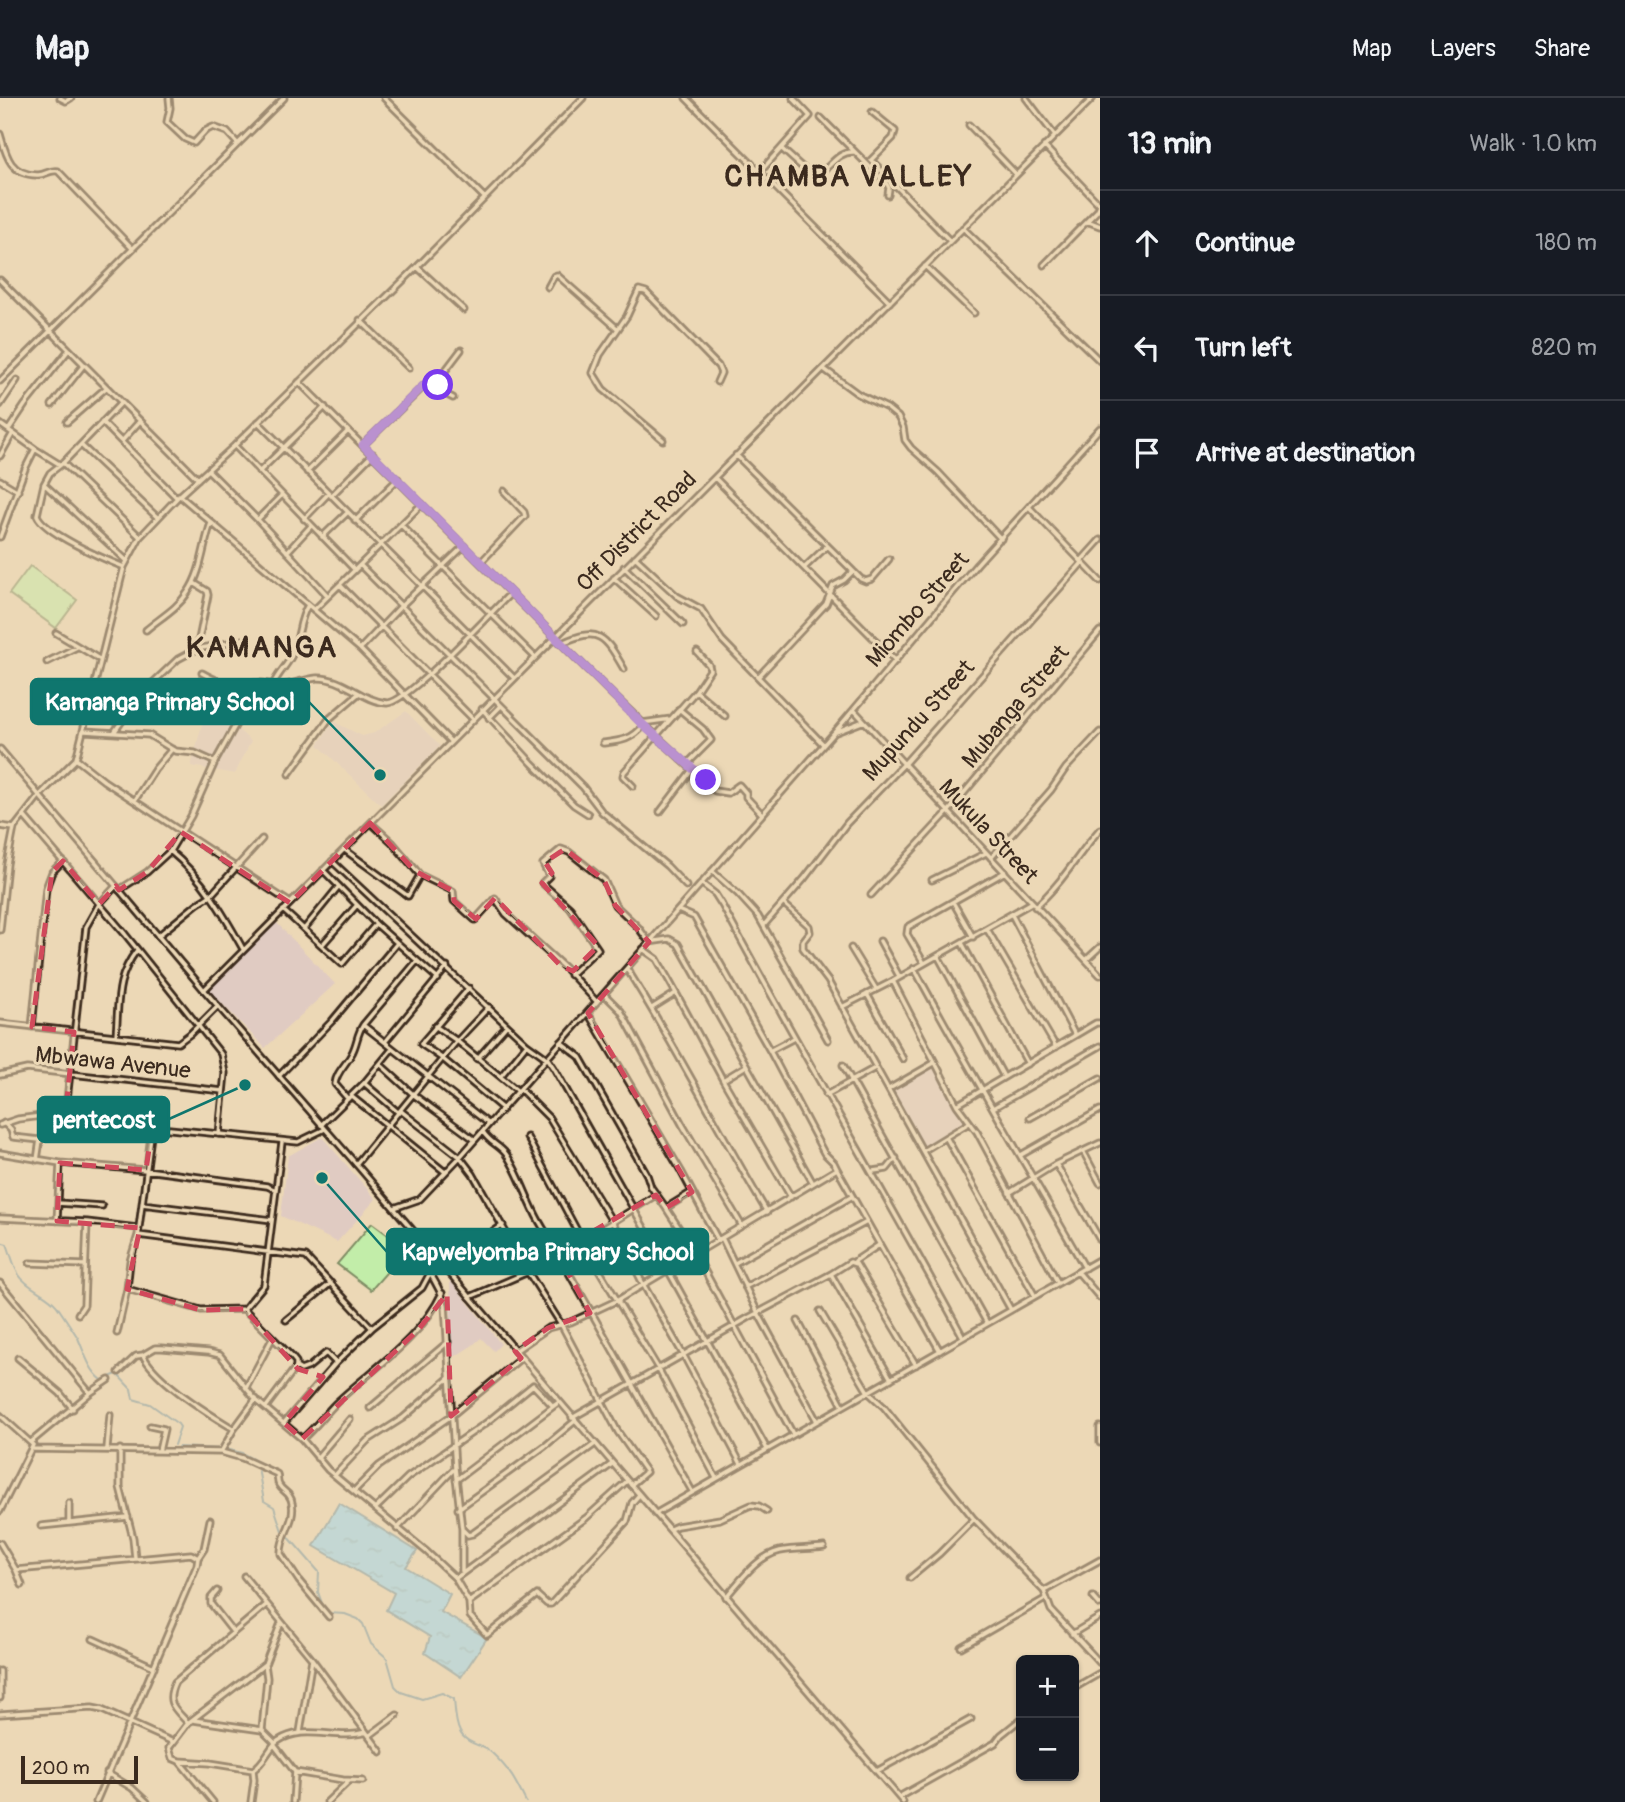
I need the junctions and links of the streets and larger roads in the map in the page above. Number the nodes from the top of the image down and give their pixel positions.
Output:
1 (60, 98) edge
2 (71, 98) edge
3 (169, 98) edge
4 (284, 98) edge
5 (384, 98) edge
6 (583, 98) edge
7 (686, 98) edge
8 (793, 98) edge
9 (1026, 98) edge
10 (1093, 98) edge
11 (872, 112) dead end
12 (821, 118) dead end
13 (969, 125) dead end
14 (0, 134) edge
15 (1055, 135) junction
16 (238, 144) junction
17 (1044, 146) junction
18 (782, 148) junction
19 (854, 152) junction
20 (760, 172) junction
21 (1016, 174) junction
22 (888, 195) dead end
23 (484, 197) junction
24 (1100, 209) edge
25 (1087, 221) junction
26 (1100, 226) edge
27 (963, 228) junction
28 (950, 241) junction
29 (132, 248) junction
30 (1044, 265) dead end
31 (925, 266) junction
32 (417, 267) junction
33 (0, 280) edge
34 (548, 287) dead end
35 (890, 302) junction
36 (464, 310) dead end
37 (974, 313) dead end
38 (360, 320) junction
39 (618, 328) junction
40 (50, 331) junction
41 (461, 350) dead end
42 (68, 351) junction
43 (1100, 361) edge
44 (83, 366) junction
45 (409, 368) dead end
46 (824, 369) junction
47 (17, 380) dead end
48 (0, 381) edge
49 (299, 382) junction
50 (717, 382) dead end
51 (106, 388) junction
52 (438, 390) junction
53 (453, 398) dead end
54 (121, 403) junction
55 (0, 405) edge
56 (52, 405) dead end
57 (325, 407) junction
58 (67, 422) dead end
59 (102, 422) junction
60 (140, 422) junction
61 (258, 422) junction
62 (0, 424) edge
63 (1100, 428) edge
64 (348, 430) junction
65 (11, 431) junction
66 (663, 440) dead end
67 (122, 441) junction
68 (81, 445) junction
69 (363, 445) junction
70 (234, 446) junction
71 (35, 449) junction
72 (284, 449) junction
73 (373, 454) junction
74 (736, 455) junction
75 (0, 456) edge
76 (61, 463) junction
77 (208, 470) junction
78 (259, 472) junction
79 (307, 472) junction
80 (714, 478) junction
81 (398, 479) junction
82 (0, 480) edge
83 (198, 480) junction
84 (44, 484) junction
85 (18, 491) junction
86 (504, 491) dead end
87 (329, 495) junction
88 (281, 496) junction
89 (178, 497) junction
90 (422, 503) junction
91 (1030, 508) junction
92 (347, 513) junction
93 (158, 518) junction
94 (304, 519) junction
95 (258, 520) junction
96 (355, 521) junction
97 (211, 523) junction
98 (401, 525) junction
99 (311, 526) junction
100 (0, 537) edge
101 (140, 537) junction
102 (322, 537) junction
103 (1001, 539) junction
104 (1100, 540) edge
105 (381, 546) junction
106 (464, 546) junction
107 (827, 546) junction
108 (287, 551) junction
109 (635, 557) junction
110 (889, 559) dead end
111 (126, 560) junction
112 (481, 562) junction
113 (1081, 562) junction
114 (360, 565) junction
115 (444, 566) junction
116 (124, 567) junction
117 (625, 567) junction
118 (804, 568) junction
119 (355, 570) junction
120 (853, 571) junction
121 (614, 578) junction
122 (1100, 581) edge
123 (194, 583) junction
124 (340, 585) junction
125 (423, 586) junction
126 (512, 593) junction
127 (830, 595) junction
128 (328, 596) junction
129 (307, 605) junction
130 (401, 606) junction
131 (314, 610) junction
132 (491, 613) junction
133 (656, 616) dead end
134 (683, 624) dead end
135 (381, 626) junction
136 (146, 630) dead end
137 (1100, 631) edge
138 (56, 633) dead end
139 (470, 634) junction
140 (555, 636) junction
141 (244, 640) dead end
142 (562, 643) junction
143 (76, 647) junction
144 (197, 649) junction
145 (360, 649) junction
146 (697, 652) dead end
147 (449, 655) junction
148 (535, 657) junction
149 (100, 660) junction
150 (896, 660) junction
151 (47, 662) dead end
152 (624, 668) dead end
153 (202, 673) dead end
154 (429, 674) junction
155 (758, 677) junction
156 (514, 678) junction
157 (273, 685) junction
158 (696, 691) junction
159 (358, 694) junction
160 (406, 695) junction
161 (494, 698) junction
162 (501, 706) junction
163 (482, 709) junction
164 (679, 709) junction
165 (853, 709) junction
166 (725, 716) dead end
167 (240, 717) dead end
168 (489, 718) junction
169 (473, 719) junction
170 (671, 719) junction
171 (864, 721) junction
172 (642, 724) junction
173 (85, 731) junction
174 (115, 731) junction
175 (1100, 732) edge
176 (834, 733) junction
177 (657, 736) junction
178 (450, 741) junction
179 (603, 743) dead end
180 (823, 745) junction
181 (172, 749) junction
182 (0, 750) edge
183 (76, 759) junction
184 (215, 762) junction
185 (687, 764) junction
186 (904, 764) junction
187 (692, 770) junction
188 (289, 774) dead end
189 (633, 786) dead end
190 (39, 796) junction
191 (135, 800) junction
192 (660, 812) dead end
193 (948, 812) junction
194 (587, 814) dead end
195 (762, 814) junction
196 (24, 816) junction
197 (370, 823) junction
198 (0, 826) edge
199 (14, 828) junction
200 (1100, 829) edge
201 (181, 832) junction
202 (262, 839) dead end
203 (344, 849) junction
204 (170, 851) junction
205 (986, 853) junction
206 (991, 858) junction
207 (62, 860) junction
208 (332, 861) junction
209 (0, 863) edge
210 (7, 864) junction
211 (236, 870) junction
212 (323, 870) junction
213 (712, 871) junction
214 (1005, 872) junction
215 (420, 875) junction
216 (932, 880) dead end
217 (701, 883) junction
218 (339, 886) junction
219 (686, 886) dead end
220 (117, 888) junction
221 (211, 895) junction
222 (871, 895) dead end
223 (953, 902) junction
224 (290, 903) junction
225 (783, 903) junction
226 (99, 904) junction
227 (1, 905) edge
228 (357, 905) junction
229 (1033, 905) junction
230 (283, 910) junction
231 (677, 910) junction
232 (1012, 915) junction
233 (376, 924) junction
234 (764, 925) junction
235 (304, 929) junction
236 (987, 929) junction
237 (0, 930) edge
238 (158, 936) junction
239 (973, 937) junction
240 (649, 942) junction
241 (880, 942) dead end
242 (397, 943) junction
243 (962, 943) junction
244 (322, 945) junction
245 (1100, 947) edge
246 (851, 948) dead end
247 (243, 949) junction
248 (643, 949) junction
249 (137, 950) junction
250 (938, 956) junction
251 (1087, 959) junction
252 (417, 961) junction
253 (924, 963) junction
254 (447, 967) junction
255 (914, 968) junction
256 (627, 969) junction
257 (570, 975) junction
258 (1100, 975) edge
259 (899, 976) junction
260 (438, 979) junction
261 (892, 981) junction
262 (469, 988) junction
263 (876, 989) junction
264 (204, 990) junction
265 (677, 993) junction
266 (604, 994) junction
267 (867, 995) junction
268 (597, 1002) junction
269 (218, 1006) junction
270 (489, 1007) junction
271 (842, 1007) junction
272 (652, 1008) junction
273 (588, 1013) junction
274 (0, 1023) edge
275 (1100, 1023) edge
276 (198, 1025) junction
277 (363, 1025) junction
278 (508, 1025) junction
279 (435, 1026) junction
280 (32, 1027) junction
281 (74, 1032) junction
282 (1075, 1035) junction
283 (116, 1036) junction
284 (793, 1038) junction
285 (828, 1040) dead end
286 (457, 1041) junction
287 (385, 1042) junction
288 (561, 1042) junction
289 (527, 1044) junction
290 (1100, 1046) edge
291 (1056, 1047) junction
292 (392, 1049) junction
293 (770, 1051) junction
294 (443, 1059) junction
295 (477, 1059) junction
296 (548, 1059) junction
297 (903, 1059) dead end
298 (934, 1063) junction
299 (1028, 1063) junction
300 (380, 1064) junction
301 (843, 1065) dead end
302 (746, 1066) junction
303 (0, 1068) edge
304 (875, 1068) junction
305 (69, 1073) junction
306 (1, 1074) edge
307 (279, 1076) junction
308 (429, 1076) junction
309 (501, 1076) junction
310 (1004, 1077) junction
311 (1100, 1078) edge
312 (723, 1080) junction
313 (853, 1080) junction
314 (364, 1083) junction
315 (889, 1089) junction
316 (519, 1090) junction
317 (982, 1090) junction
318 (223, 1091) junction
319 (414, 1095) junction
320 (826, 1095) junction
321 (350, 1097) junction
322 (957, 1105) junction
323 (503, 1108) junction
324 (993, 1108) junction
325 (1100, 1110) edge
326 (400, 1112) junction
327 (65, 1118) junction
328 (1030, 1118) dead end
329 (969, 1123) junction
330 (2, 1124) edge
331 (489, 1124) junction
332 (321, 1125) junction
333 (388, 1127) junction
334 (152, 1128) junction
335 (325, 1129) junction
336 (483, 1131) junction
337 (219, 1135) junction
338 (527, 1137) dead end
339 (946, 1137) junction
340 (475, 1140) junction
341 (282, 1142) junction
342 (1100, 1143) edge
343 (923, 1151) junction
344 (1083, 1151) junction
345 (0, 1153) edge
346 (1021, 1155) junction
347 (460, 1157) junction
348 (896, 1158) junction
349 (37, 1160) junction
350 (60, 1163) junction
351 (356, 1164) junction
352 (1056, 1164) junction
353 (836, 1169) junction
354 (146, 1170) junction
355 (871, 1171) junction
356 (445, 1172) junction
357 (1034, 1178) junction
358 (277, 1182) junction
359 (813, 1183) junction
360 (1100, 1183) edge
361 (267, 1186) junction
362 (276, 1190) junction
363 (692, 1192) junction
364 (1009, 1193) junction
365 (656, 1195) junction
366 (791, 1197) junction
367 (851, 1197) junction
368 (58, 1203) junction
369 (142, 1204) junction
370 (102, 1206) dead end
371 (394, 1208) junction
372 (666, 1208) junction
373 (632, 1210) junction
374 (767, 1212) junction
375 (0, 1218) edge
376 (272, 1220) junction
377 (57, 1221) junction
378 (87, 1222) junction
379 (613, 1223) junction
380 (866, 1223) junction
381 (503, 1225) junction
382 (742, 1226) junction
383 (410, 1227) junction
384 (138, 1228) junction
385 (138, 1235) junction
386 (720, 1239) junction
387 (584, 1240) junction
388 (1100, 1240) edge
389 (879, 1245) junction
390 (269, 1250) junction
391 (557, 1252) junction
392 (695, 1253) junction
393 (1100, 1259) edge
394 (854, 1262) junction
395 (30, 1263) dead end
396 (735, 1263) junction
397 (85, 1265) junction
398 (444, 1267) junction
399 (1085, 1268) junction
400 (668, 1270) junction
401 (528, 1272) junction
402 (1078, 1272) junction
403 (430, 1273) junction
404 (831, 1275) junction
405 (0, 1283) edge
406 (331, 1283) junction
407 (1058, 1283) junction
408 (643, 1284) junction
409 (745, 1287) junction
410 (127, 1289) junction
411 (442, 1292) junction
412 (1035, 1296) junction
413 (470, 1297) junction
414 (1100, 1298) edge
415 (618, 1300) junction
416 (244, 1309) junction
417 (1012, 1310) junction
418 (820, 1311) dead end
419 (590, 1313) junction
420 (758, 1313) junction
421 (78, 1314) dead end
422 (286, 1320) dead end
423 (798, 1321) dead end
424 (987, 1323) junction
425 (561, 1324) junction
426 (734, 1326) junction
427 (372, 1328) junction
428 (117, 1333) dead end
429 (963, 1337) junction
430 (272, 1339) junction
431 (709, 1341) junction
432 (447, 1342) junction
433 (515, 1351) junction
434 (940, 1351) junction
435 (143, 1355) junction
436 (684, 1356) junction
437 (18, 1358) dead end
438 (521, 1358) junction
439 (336, 1363) junction
440 (916, 1365) junction
441 (296, 1367) junction
442 (659, 1370) junction
443 (119, 1372) dead end
444 (449, 1378) junction
445 (891, 1379) junction
446 (110, 1380) dead end
447 (632, 1385) junction
448 (246, 1388) junction
449 (868, 1392) junction
450 (90, 1393) junction
451 (256, 1399) junction
452 (559, 1402) junction
453 (601, 1402) junction
454 (553, 1405) junction
455 (843, 1406) junction
456 (265, 1408) junction
457 (370, 1408) dead end
458 (73, 1409) junction
459 (110, 1415) dead end
460 (1, 1416) edge
461 (452, 1416) junction
462 (350, 1419) dead end
463 (573, 1419) junction
464 (817, 1421) junction
465 (0, 1422) edge
466 (284, 1423) junction
467 (150, 1426) dead end
468 (1100, 1427) edge
469 (234, 1429) junction
470 (793, 1434) junction
471 (302, 1439) junction
472 (31, 1442) junction
473 (1100, 1443) edge
474 (595, 1444) junction
475 (454, 1445) junction
476 (33, 1449) junction
477 (107, 1449) junction
478 (120, 1449) junction
479 (767, 1449) junction
480 (159, 1451) junction
481 (221, 1452) junction
482 (317, 1458) junction
483 (612, 1464) junction
484 (741, 1464) junction
485 (455, 1468) junction
486 (335, 1475) junction
487 (716, 1478) junction
488 (456, 1480) junction
489 (629, 1483) junction
490 (354, 1491) junction
491 (692, 1491) junction
492 (639, 1495) junction
493 (69, 1503) dead end
494 (375, 1509) junction
495 (458, 1509) junction
496 (0, 1511) edge
497 (767, 1511) dead end
498 (655, 1514) junction
499 (128, 1517) junction
500 (974, 1519) junction
501 (210, 1521) dead end
502 (69, 1522) junction
503 (41, 1526) dead end
504 (397, 1529) junction
505 (462, 1529) junction
506 (668, 1530) junction
507 (0, 1543) edge
508 (824, 1547) dead end
509 (198, 1558) junction
510 (135, 1559) junction
511 (1100, 1560) edge
512 (16, 1570) junction
513 (462, 1571) junction
514 (244, 1576) dead end
515 (455, 1578) junction
516 (910, 1578) dead end
517 (22, 1585) dead end
518 (217, 1591) dead end
519 (1044, 1591) junction
520 (726, 1597) junction
521 (1093, 1597) dead end
522 (1045, 1599) junction
523 (469, 1602) junction
524 (266, 1605) junction
525 (1100, 1605) edge
526 (1100, 1616) edge
527 (329, 1618) dead end
528 (281, 1622) junction
529 (233, 1632) junction
530 (1072, 1634) junction
531 (93, 1639) dead end
532 (961, 1647) dead end
533 (312, 1659) junction
534 (1100, 1663) edge
535 (265, 1664) junction
536 (154, 1667) junction
537 (0, 1671) edge
538 (1100, 1673) edge
539 (1079, 1685) edge
540 (0, 1698) edge
541 (0, 1714) edge
542 (397, 1715) dead end
543 (971, 1719) dead end
544 (129, 1722) junction
545 (190, 1722) junction
546 (1016, 1722) edge
547 (262, 1730) junction
548 (300, 1732) junction
549 (367, 1734) junction
550 (173, 1742) junction
551 (275, 1745) junction
552 (382, 1752) dead end
553 (179, 1761) junction
554 (253, 1770) junction
555 (877, 1771) junction
556 (295, 1772) junction
557 (107, 1773) junction
558 (349, 1781) junction
559 (363, 1781) dead end
560 (899, 1797) junction
561 (96, 1802) edge
562 (147, 1802) edge
563 (213, 1802) edge
564 (251, 1802) edge
565 (293, 1802) edge
566 (327, 1802) edge
567 (903, 1802) edge

1 - 2 street
3 - 16 street
4 - 16 street
5 - 23 street
6 - 23 street
7 - 20 street
8 - 18 street
9 - 15 street
10 - 15 street, Off District Road
11 - 28 street
12 - 19 street
13 - 21 street
14 - 29 street
15 - 17 street, Off District Road
16 - 29 street
17 - 21 street, Off District Road
17 - 24 street
18 - 19 street
18 - 20 street
19 - 22 street
20 - 35 street
21 - 27 street, Off District Road
23 - 32 street
24 - 25 street
25 - 26 street
25 - 30 street
27 - 28 street, Off District Road
27 - 43 street
28 - 31 street, Off District Road
29 - 40 street
31 - 35 street, Off District Road
31 - 37 street
32 - 36 street
32 - 38 street
33 - 40 street
34 - 39 street
35 - 46 street, Off District Road
38 - 45 street
38 - 49 street
39 - 50 street
39 - 66 street
40 - 42 street
40 - 48 street
41 - 52 street
42 - 44 street
42 - 65 street
44 - 51 street
44 - 56 street
46 - 74 street, Off District Road
46 - 103 street
47 - 55 street
49 - 57 street
49 - 61 street
51 - 54 street
51 - 58 street
52 - 53 street
52 - 69 street
54 - 59 street
54 - 60 street
57 - 64 street
57 - 72 street
59 - 67 street
59 - 68 street
60 - 67 street
60 - 83 street
61 - 70 street
61 - 72 street
62 - 65 street
63 - 91 street, Miombo Street
64 - 69 street
64 - 79 street
65 - 71 street
65 - 75 street
67 - 89 street
68 - 76 street
68 - 93 street
69 - 73 street
70 - 77 street
70 - 78 street
71 - 76 street
71 - 85 street
72 - 78 street
72 - 79 street
73 - 81 street
73 - 87 street
74 - 80 street, Off District Road
74 - 107 street
76 - 84 street
76 - 101 street
77 - 83 street
77 - 95 street
78 - 88 street
79 - 87 street
80 - 109 street, Off District Road
80 - 118 street
81 - 90 street
81 - 96 street
82 - 85 street
83 - 89 street
84 - 111 street
84 - 116 street
85 - 100 street
86 - 112 street
87 - 92 street
87 - 94 street
88 - 94 street
88 - 95 street
89 - 93 street
89 - 97 street
90 - 98 street
90 - 106 street
91 - 103 street, Miombo Street
91 - 113 street
92 - 96 street
92 - 102 street
93 - 101 street
94 - 99 street
95 - 108 street
96 - 105 street
97 - 123 street
97 - 129 street
98 - 105 street
98 - 115 street
99 - 102 street
99 - 108 street
101 - 111 street
102 - 119 street
103 - 150 street, Miombo Street
104 - 113 street, Mupundu Street
105 - 114 street
105 - 125 street
106 - 112 street
106 - 115 street
107 - 118 street
107 - 120 street
108 - 128 street
109 - 117 street, Off District Road
109 - 155 street
110 - 120 street
111 - 116 street
112 - 126 street
113 - 122 street
113 - 186 street, Mupundu Street
114 - 119 street
114 - 130 street
115 - 125 street
115 - 132 street
116 - 149 street
117 - 121 street, Off District Road
117 - 134 street
118 - 127 street
119 - 124 street
120 - 127 street
121 - 133 street
121 - 140 street, Off District Road
123 - 136 street
123 - 144 street
124 - 128 street
124 - 135 street
125 - 130 street
125 - 139 street
126 - 132 street
126 - 140 street
127 - 150 street
127 - 155 street
128 - 131 street
129 - 131 street
129 - 157 street
130 - 135 street
130 - 147 street
131 - 145 street
132 - 139 street
132 - 148 street
135 - 145 street
135 - 154 street
137 - 193 street, Mubanga Street
138 - 143 street
139 - 147 street
139 - 156 street
140 - 142 street
140 - 148 street, Off District Road
141 - 144 street
142 - 152 street
142 - 172 street
143 - 149 street
143 - 151 street
144 - 174 street
145 - 160 street
146 - 158 street
147 - 154 street
147 - 161 street
148 - 156 street, Off District Road
149 - 173 street
150 - 165 street, Miombo Street
153 - 157 street
154 - 160 street
154 - 169 street
155 - 180 street
156 - 161 street, Off District Road
157 - 159 street
158 - 164 street
158 - 166 street
159 - 160 street
159 - 188 street
160 - 178 street
161 - 162 street
161 - 163 street, Off District Road
162 - 168 street
162 - 219 street
163 - 168 street
163 - 169 street, Off District Road
164 - 170 street
164 - 185 street
165 - 171 street, Mukula Street
165 - 176 street, Miombo Street
167 - 184 street
168 - 194 street
169 - 178 street, Off District Road
170 - 172 street
170 - 177 street
171 - 176 street
171 - 186 street, Mukula Street
172 - 177 street
172 - 179 street
173 - 174 street
173 - 183 street
174 - 181 street
175 - 206 street
176 - 180 street, Miombo Street
177 - 185 street
177 - 189 street
178 - 197 street, Off District Road
180 - 195 street, Miombo Street
181 - 184 street
181 - 191 street
182 - 190 street
183 - 190 street
183 - 191 street
184 - 201 street
185 - 187 street
186 - 193 street, Mukula Street
186 - 225 street, Mupundu Street
187 - 192 street
187 - 195 street
190 - 196 street
190 - 220 street
191 - 201 street
193 - 205 street, Mukula Street
193 - 222 street, Mubanga Street
195 - 213 street, Miombo Street
196 - 199 street
196 - 207 street
197 - 203 street, Off District Road
197 - 215 street
198 - 199 street
199 - 210 street
200 - 229 street
201 - 204 street
201 - 211 street
202 - 211 street
203 - 208 street, Off District Road
203 - 215 street
204 - 220 street
204 - 221 street
205 - 206 street, Mukula Street
205 - 216 street
206 - 214 street, Mukula Street
207 - 226 street
207 - 280 street
208 - 212 street, Off District Road
208 - 254 street
209 - 210 street
210 - 227 street
211 - 221 street
211 - 224 street
212 - 218 street
212 - 224 street, Off District Road
213 - 217 street, Miombo Street
213 - 234 street
214 - 223 street
214 - 229 street, Mukula Street
215 - 257 street
217 - 231 street, Miombo Street
217 - 284 street
218 - 228 street
218 - 235 street
220 - 226 street
220 - 238 street
221 - 238 street
221 - 247 street
223 - 239 street
223 - 253 street
224 - 230 street, Off District Road
225 - 234 street, Mupundu Street
225 - 271 street
226 - 249 street
226 - 281 street
227 - 237 street
228 - 233 street
228 - 244 street
229 - 232 street
229 - 251 street, Mukula Street
230 - 235 street
230 - 247 street, Off District Road
231 - 240 street, Miombo Street
231 - 293 street
232 - 236 street
232 - 282 street
233 - 242 street
233 - 244 street
234 - 285 street
235 - 244 street
236 - 239 street
236 - 291 street
238 - 264 street
239 - 243 street
240 - 248 street, Miombo Street
240 - 257 street
240 - 302 street
241 - 259 street
242 - 252 street
242 - 307 street
243 - 250 street
243 - 299 street
245 - 251 street
246 - 263 street
247 - 264 street, Off District Road
248 - 256 street, Miombo Street
248 - 265 street
249 - 276 street
249 - 283 street
250 - 253 street
250 - 310 street
251 - 258 street, Mukula Street
252 - 260 street
252 - 277 street
253 - 255 street
254 - 260 street
254 - 262 street
255 - 259 street
255 - 317 street
256 - 266 street, Miombo Street
256 - 272 street
257 - 268 street
259 - 261 street
260 - 287 street
261 - 263 street
261 - 298 street
262 - 270 street
262 - 279 street
263 - 267 street
264 - 269 street
265 - 272 street
265 - 312 street
266 - 268 street, Miombo Street
266 - 382 street
267 - 271 street
267 - 297 street
268 - 273 street, Miombo Street
269 - 276 street
269 - 307 street
270 - 278 street
270 - 286 street
271 - 304 street
272 - 374 street
273 - 288 street, Miombo Street
273 - 363 street
274 - 280 street
275 - 282 street
276 - 283 street
276 - 318 street
277 - 287 street
277 - 321 street
278 - 289 street
278 - 295 street
279 - 286 street
279 - 294 street
280 - 281 street
281 - 283 street
281 - 305 street
282 - 291 street
284 - 293 street
284 - 320 street
286 - 294 street
286 - 295 street
287 - 292 street
288 - 296 street, Miombo Street
288 - 365 street
289 - 296 street
289 - 309 street
290 - 324 street
291 - 299 street
292 - 300 street
292 - 308 street
293 - 353 street
294 - 308 street
294 - 323 street
295 - 309 street
296 - 316 street, Miombo Street
296 - 373 street
298 - 315 street
298 - 322 street
299 - 310 street
300 - 314 street
300 - 319 street
301 - 313 street
302 - 312 street
302 - 359 street
303 - 306 street
304 - 313 street
304 - 315 street
305 - 306 street, Mbwawa Avenue
305 - 318 street, Mbwawa Avenue
305 - 327 street
307 - 332 street
308 - 319 street
308 - 331 street
309 - 316 street
310 - 317 street
311 - 328 street
312 - 366 street
313 - 320 street
313 - 348 street
314 - 321 street
314 - 326 street
315 - 343 street
316 - 323 street, Miombo Street
316 - 379 street
317 - 322 street
317 - 324 street
318 - 337 street
319 - 326 street
319 - 340 street
320 - 355 street
321 - 332 street
321 - 333 street
322 - 329 street
323 - 331 street, Miombo Street
324 - 346 street
325 - 346 street
326 - 333 street
326 - 347 street
327 - 330 street
327 - 334 street
329 - 339 street
329 - 364 street
330 - 349 street
331 - 336 street, Miombo Street
332 - 335 street
333 - 351 street
333 - 356 street
334 - 337 street
334 - 354 street
335 - 341 street
335 - 351 street
336 - 340 street, Miombo Street
336 - 391 street
337 - 341 street
338 - 387 street
339 - 343 street
339 - 412 street
340 - 347 street, Miombo Street
341 - 358 street
342 - 344 street
343 - 417 street
344 - 352 street
344 - 360 street
345 - 349 street
346 - 357 street
347 - 356 street, Miombo Street
347 - 381 street
348 - 355 street
348 - 424 street
349 - 350 street
350 - 354 street
350 - 368 street
351 - 371 street
352 - 357 street
352 - 388 street
353 - 359 street
353 - 367 street
354 - 361 street
354 - 369 street
355 - 429 street
356 - 371 street, Miombo Street
357 - 364 street
357 - 399 street
358 - 361 street
358 - 362 street
359 - 366 street
361 - 362 street
362 - 376 street
363 - 372 street
363 - 386 street
364 - 407 street
365 - 372 street
365 - 373 street
366 - 374 street
367 - 380 street
367 - 396 street
368 - 370 street
368 - 377 street
369 - 376 street
369 - 384 street
371 - 383 street
372 - 392 street
373 - 379 street
373 - 400 street
374 - 382 street
375 - 377 street
376 - 390 street
377 - 378 street
378 - 384 street
378 - 397 street
379 - 387 street
379 - 408 street
380 - 389 street
380 - 409 street
381 - 398 street
381 - 401 street
382 - 386 street
383 - 398 street
383 - 403 street
384 - 385 street
385 - 390 street
385 - 410 street
386 - 392 street
386 - 396 street
387 - 391 street
387 - 415 street
389 - 394 street
389 - 434 street
390 - 406 street
390 - 416 street
391 - 419 street
392 - 400 street
392 - 426 street
393 - 399 street
394 - 404 street
394 - 440 street
395 - 397 street
396 - 409 street
397 - 421 street
398 - 403 street
398 - 413 street
399 - 402 street
400 - 408 street
400 - 431 street
401 - 413 street
401 - 425 street
402 - 407 street
402 - 414 street
403 - 411 street
403 - 427 street
404 - 420 street
404 - 445 street
405 - 450 street
406 - 422 street
406 - 427 street
407 - 412 street
408 - 415 street
408 - 436 street
409 - 420 street
410 - 416 street
410 - 428 street
411 - 432 street
411 - 471 street
412 - 417 street
413 - 433 street
415 - 419 street
415 - 442 street
416 - 430 street
417 - 424 street
418 - 449 street
419 - 425 street
419 - 447 street
420 - 426 street
420 - 464 street
423 - 455 street
424 - 429 street
425 - 433 street
425 - 453 street
426 - 431 street
426 - 470 street
427 - 439 street
429 - 434 street
430 - 441 street
430 - 448 street
431 - 436 street
431 - 479 street
432 - 444 street
432 - 457 street
433 - 438 street
434 - 440 street
435 - 443 street
435 - 448 street
435 - 469 street
436 - 442 street
436 - 484 street
437 - 458 street
438 - 452 street
438 - 461 street
439 - 441 street
439 - 466 street
440 - 445 street
441 - 456 street
442 - 447 street
442 - 487 street
444 - 461 street
444 - 486 street
445 - 449 street
446 - 450 street
447 - 453 street
447 - 491 street
448 - 451 street
449 - 455 street
449 - 500 street
450 - 458 street
451 - 456 street
451 - 469 street
452 - 454 street
452 - 463 street
453 - 463 street
453 - 489 street
454 - 475 street
454 - 488 street
455 - 464 street
456 - 466 street
458 - 472 street
459 - 477 street
460 - 465 street
460 - 472 street
461 - 475 street
461 - 490 street
462 - 482 street
463 - 474 street
463 - 495 street
464 - 470 street
466 - 471 street
467 - 480 street
468 - 473 street
469 - 481 street
470 - 479 street
471 - 482 street
472 - 476 street
474 - 483 street
474 - 505 street
475 - 485 street
475 - 494 street
476 - 477 street
476 - 496 street
477 - 478 street
478 - 480 street
478 - 499 street
479 - 484 street
480 - 481 street
481 - 527 street
482 - 486 street
483 - 489 street
483 - 513 street
484 - 487 street
485 - 488 street
485 - 504 street
486 - 490 street
487 - 491 street
488 - 495 street
489 - 492 street
489 - 523 street
490 - 494 street
491 - 498 street
492 - 498 street
492 - 523 street
493 - 502 street
494 - 504 street
495 - 505 street
497 - 506 street
498 - 506 street
499 - 502 street
499 - 510 street
500 - 516 street
500 - 519 street
501 - 509 street
502 - 503 street
504 - 515 street
505 - 513 street
506 - 520 street
507 - 512 street
508 - 520 street
509 - 510 street
509 - 536 street
510 - 512 street
511 - 519 street
512 - 517 street
513 - 515 street
514 - 524 street
515 - 523 street
518 - 529 street
519 - 522 street
520 - 555 street
521 - 525 street
522 - 530 street
522 - 532 street
524 - 528 street
524 - 529 street
526 - 530 street
528 - 533 street
528 - 535 street
529 - 545 street
530 - 534 street
531 - 536 street
533 - 548 street
533 - 549 street
535 - 545 street
535 - 547 street
536 - 544 street
537 - 540 street
538 - 539 street
541 - 544 street
542 - 549 street
543 - 555 street
544 - 550 street
544 - 557 street
545 - 547 street
545 - 550 street
546 - 560 street
547 - 551 street
548 - 549 street
548 - 551 street
549 - 552 street
550 - 553 street
551 - 554 street
551 - 556 street
553 - 554 street
553 - 563 street
554 - 564 street
555 - 560 street
556 - 558 street
556 - 565 street
557 - 561 street
557 - 562 street
558 - 559 street
558 - 566 street
560 - 567 street

